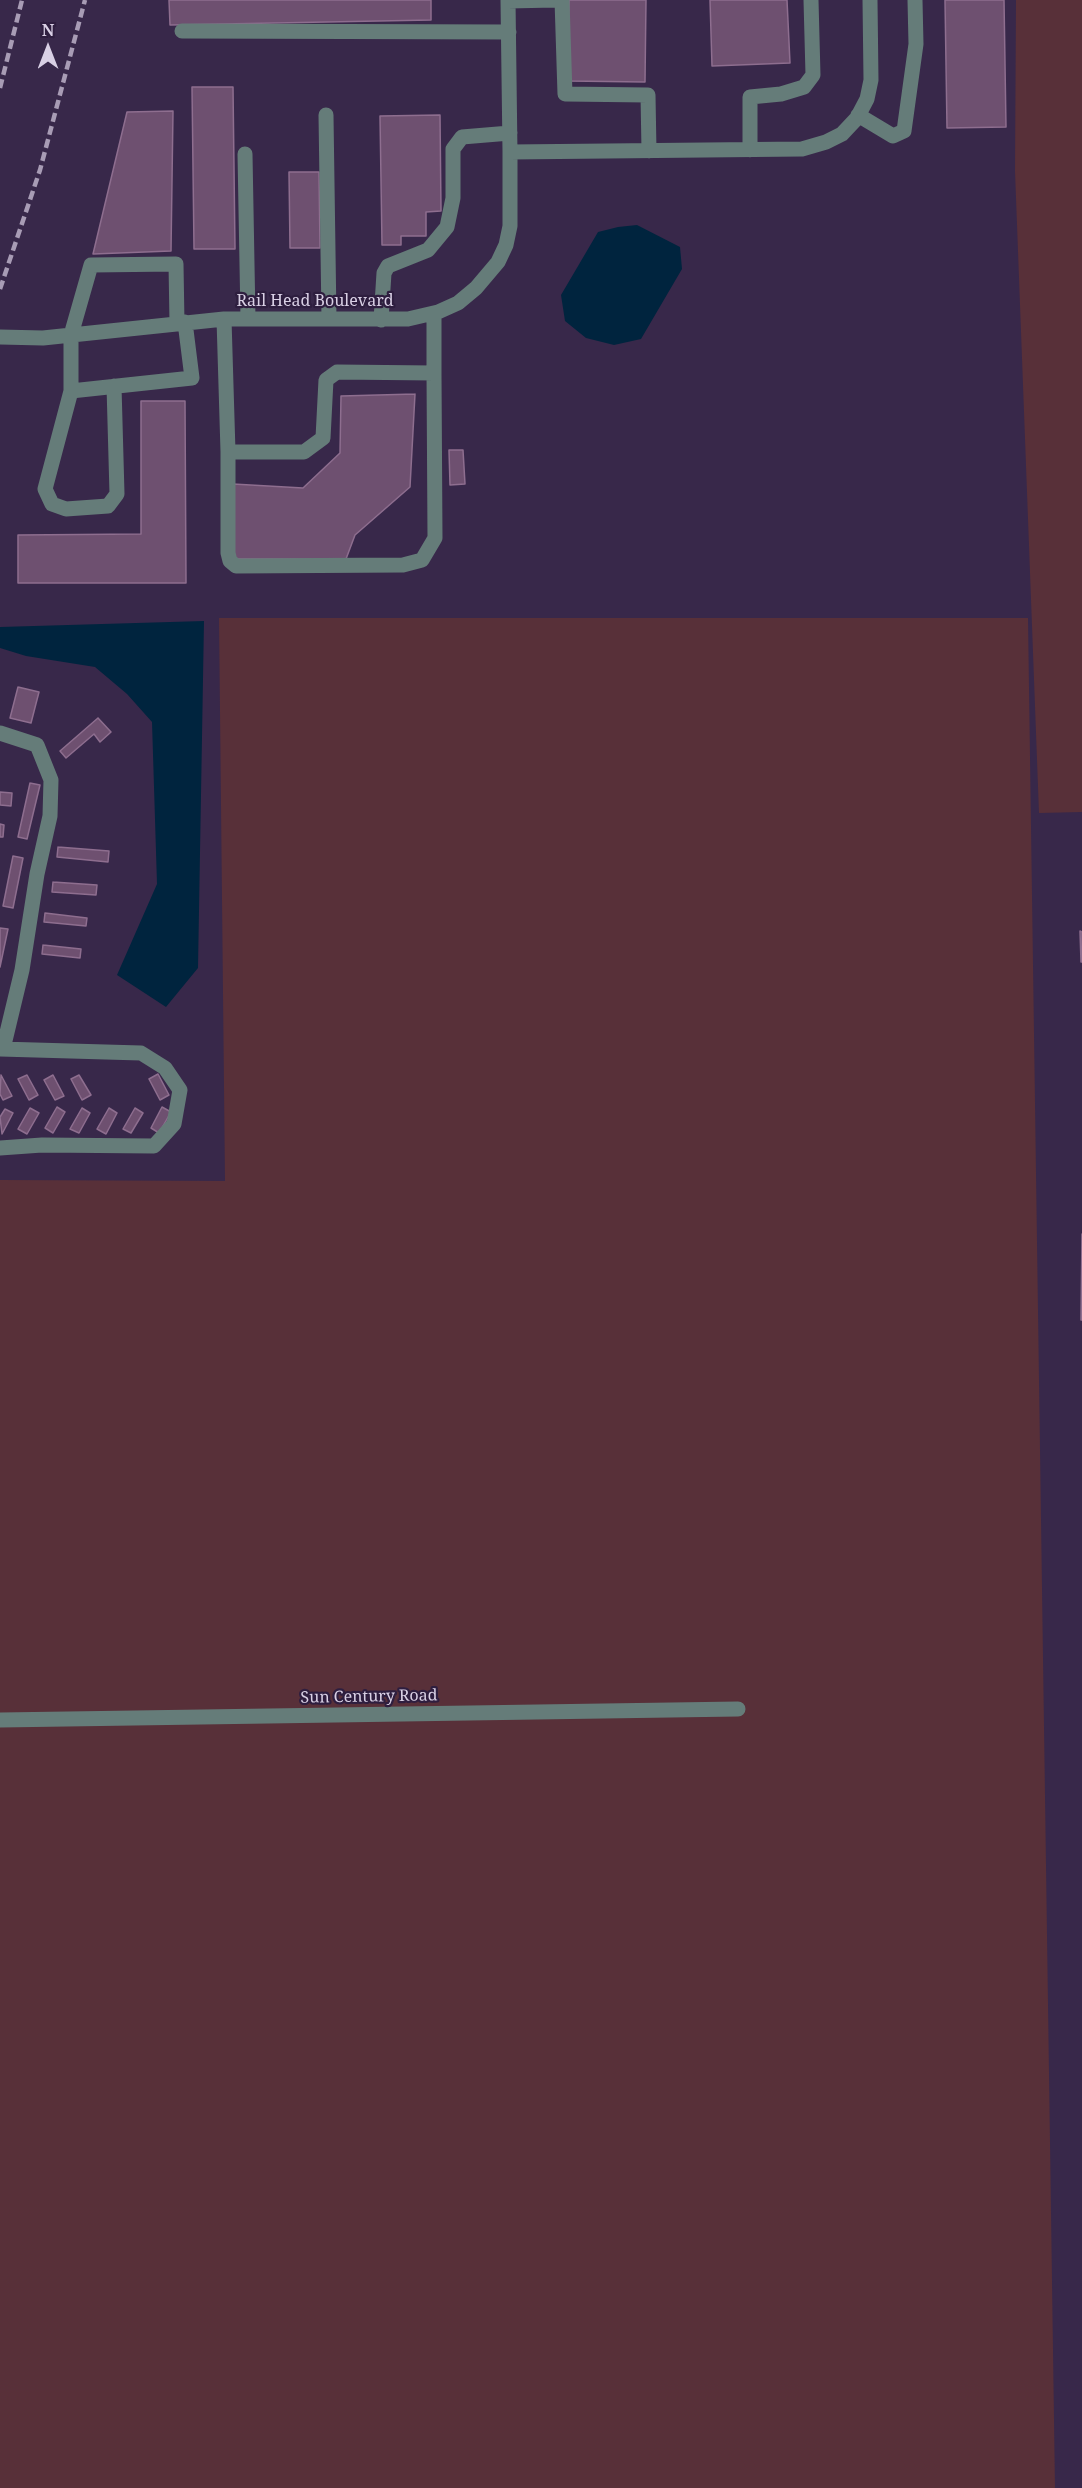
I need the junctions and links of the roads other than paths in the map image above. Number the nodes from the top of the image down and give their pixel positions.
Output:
1 (555, 0) edge
2 (562, 0) edge
3 (811, 0) edge
4 (870, 0) edge
5 (915, 0) edge
6 (508, 1) edge
7 (182, 32) dead end
8 (508, 32) junction
9 (326, 115) dead end
10 (858, 115) junction
11 (510, 133) junction
12 (750, 150) junction
13 (649, 151) junction
14 (510, 152) junction
15 (245, 154) dead end
16 (434, 313) junction
17 (248, 319) junction
18 (329, 319) junction
19 (224, 320) junction
20 (381, 320) junction
21 (181, 323) junction
22 (71, 335) junction
23 (0, 337) edge
24 (434, 373) junction
25 (114, 386) junction
26 (71, 391) junction
27 (228, 452) junction
28 (0, 734) edge
29 (2, 1049) edge
30 (0, 1148) edge
31 (738, 1709) dead end
32 (0, 1720) edge

1 - 6 street
2 - 13 street
3 - 12 street
4 - 10 street
5 - 10 street
6 - 8 street, Rail Head Boulevard
7 - 8 street
8 - 11 street, Rail Head Boulevard
9 - 18 street
10 - 12 street
11 - 14 street, Rail Head Boulevard
11 - 20 street
12 - 13 street
13 - 14 street
14 - 16 street, Rail Head Boulevard
15 - 17 street
16 - 20 street, Rail Head Boulevard
16 - 24 street
17 - 18 street, Rail Head Boulevard
17 - 19 street, Rail Head Boulevard
18 - 20 street, Rail Head Boulevard
19 - 21 street, Rail Head Boulevard
19 - 27 street
21 - 22 street, Rail Head Boulevard
21 - 22 street
21 - 25 street
22 - 23 street, Rail Head Boulevard
22 - 26 street
24 - 27 street
24 - 27 street
25 - 26 street
25 - 26 street
28 - 29 street
29 - 30 street
31 - 32 street, Sun Century Road

